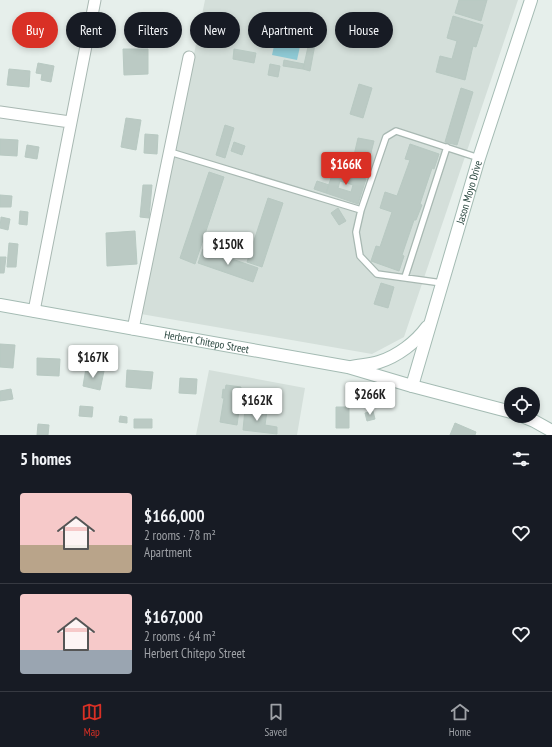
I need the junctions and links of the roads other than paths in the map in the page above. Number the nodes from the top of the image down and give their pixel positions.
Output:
1 (95, 0) edge
2 (531, 0) edge
3 (189, 57) dead end
4 (0, 112) edge
5 (70, 122) junction
6 (447, 148) junction
7 (170, 152) junction
8 (479, 158) junction
9 (361, 210) junction
10 (405, 278) junction
11 (443, 283) junction
12 (0, 305) edge
13 (436, 307) junction
14 (34, 311) junction
15 (133, 329) junction
16 (348, 367) junction
17 (412, 386) junction
18 (504, 410) edge
19 (538, 423) edge
20 (552, 431) edge

1 - 5 street
2 - 8 main road, Jason Moyo Drive
3 - 7 street
4 - 5 street
5 - 14 street
6 - 8 lane
6 - 9 lane
6 - 10 lane
7 - 9 lane
7 - 15 street
8 - 11 main road, Jason Moyo Drive
9 - 10 lane
10 - 11 lane
11 - 13 main road, Jason Moyo Drive
12 - 14 main road, Herbert Chitepo Street
13 - 16 main road
13 - 17 main road, Jason Moyo Drive
14 - 15 main road, Herbert Chitepo Street
15 - 16 main road, Herbert Chitepo Street
16 - 17 main road, Herbert Chitepo Street
17 - 18 main road, Herbert Chitepo Street
19 - 20 main road

